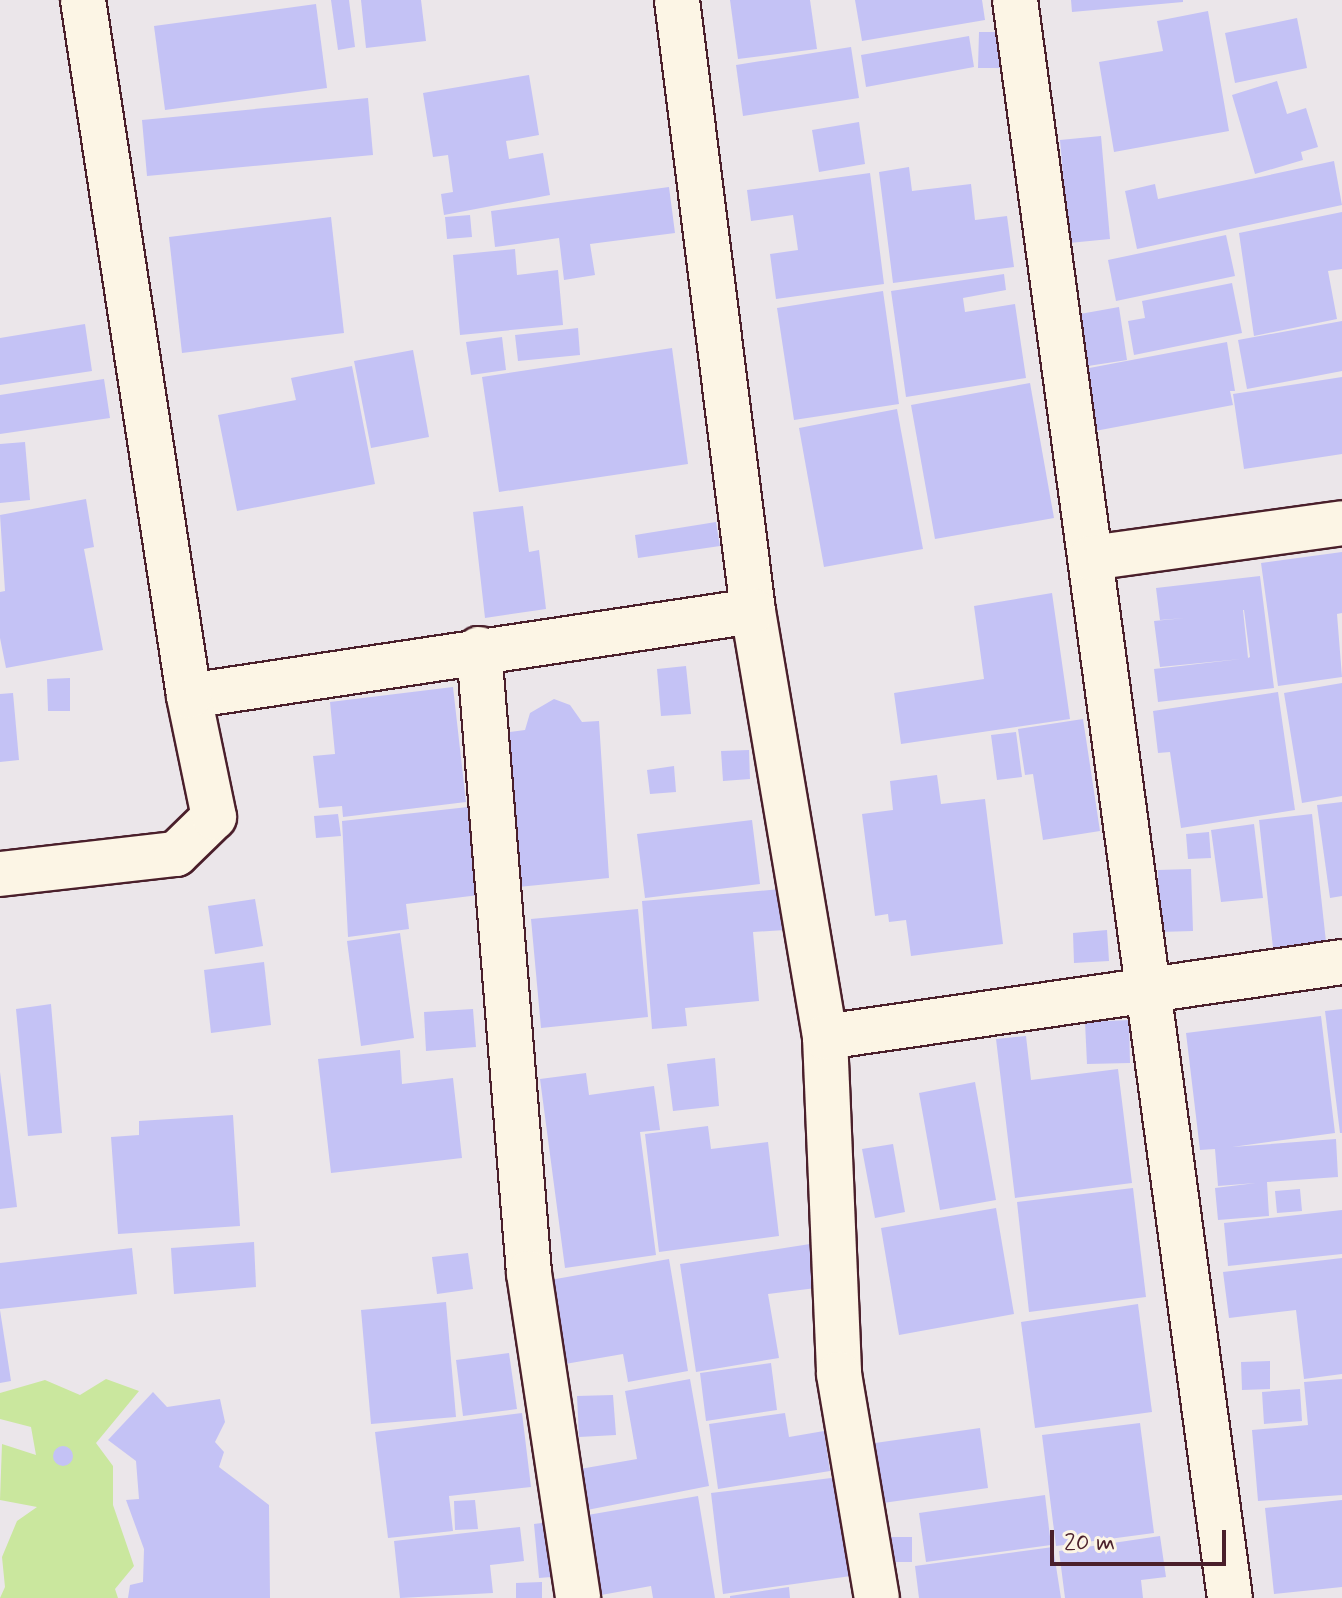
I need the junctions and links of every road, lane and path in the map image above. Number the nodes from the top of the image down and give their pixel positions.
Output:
1 (83, 0) edge
2 (677, 0) edge
3 (1015, 0) edge
4 (1342, 523) edge
5 (1091, 558) junction
6 (753, 611) junction
7 (479, 649) junction
8 (189, 696) junction
9 (0, 874) edge
10 (1342, 962) edge
11 (1145, 989) junction
12 (825, 1037) junction
13 (578, 1598) edge
14 (877, 1598) edge
15 (1230, 1598) edge

1 - 8 street
2 - 6 street
3 - 5 street
4 - 5 street
5 - 11 street
6 - 7 street
6 - 12 street
7 - 8 street
7 - 13 street
8 - 9 street
10 - 11 street
11 - 12 street
11 - 15 street
12 - 14 street

